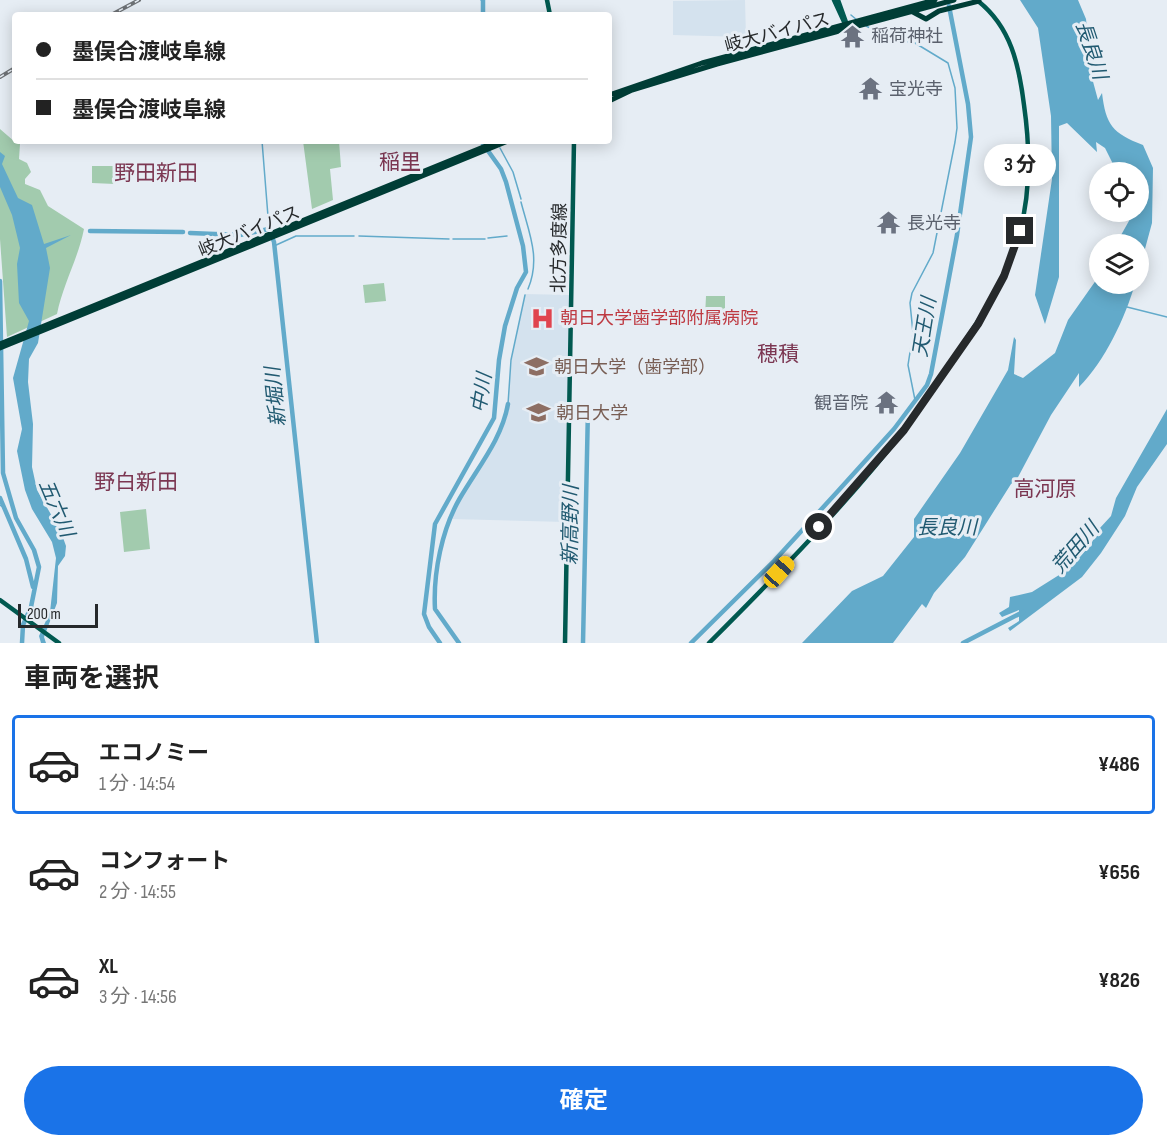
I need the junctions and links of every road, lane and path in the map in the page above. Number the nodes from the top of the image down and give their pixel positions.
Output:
1 (836, 0) edge
2 (916, 0) edge
3 (954, 0) edge
4 (978, 1) edge
5 (934, 3) edge
6 (945, 6) junction
7 (897, 9) junction
8 (910, 11) junction
9 (922, 17) junction
10 (846, 25) junction
11 (612, 94) edge
12 (612, 100) edge
13 (493, 144) edge
14 (574, 144) edge
15 (0, 346) edge
16 (0, 600) edge
17 (59, 643) edge
18 (565, 643) edge
19 (709, 643) edge

1 - 10 main road
2 - 7 highway
3 - 6 highway, 岐大バイパス
4 - 6 highway
4 - 19 main road
5 - 6 highway, 岐大バイパス
5 - 7 highway, 岐大バイパス
5 - 8 highway, 岐大バイパス
5 - 9 highway
6 - 9 highway
7 - 10 highway, 岐大バイパス
8 - 9 highway
8 - 10 highway, 岐大バイパス
10 - 11 highway, 岐大バイパス
10 - 12 highway, 岐大バイパス
13 - 15 highway, 岐大バイパス
14 - 18 main road, 北方多度線
16 - 17 main road

